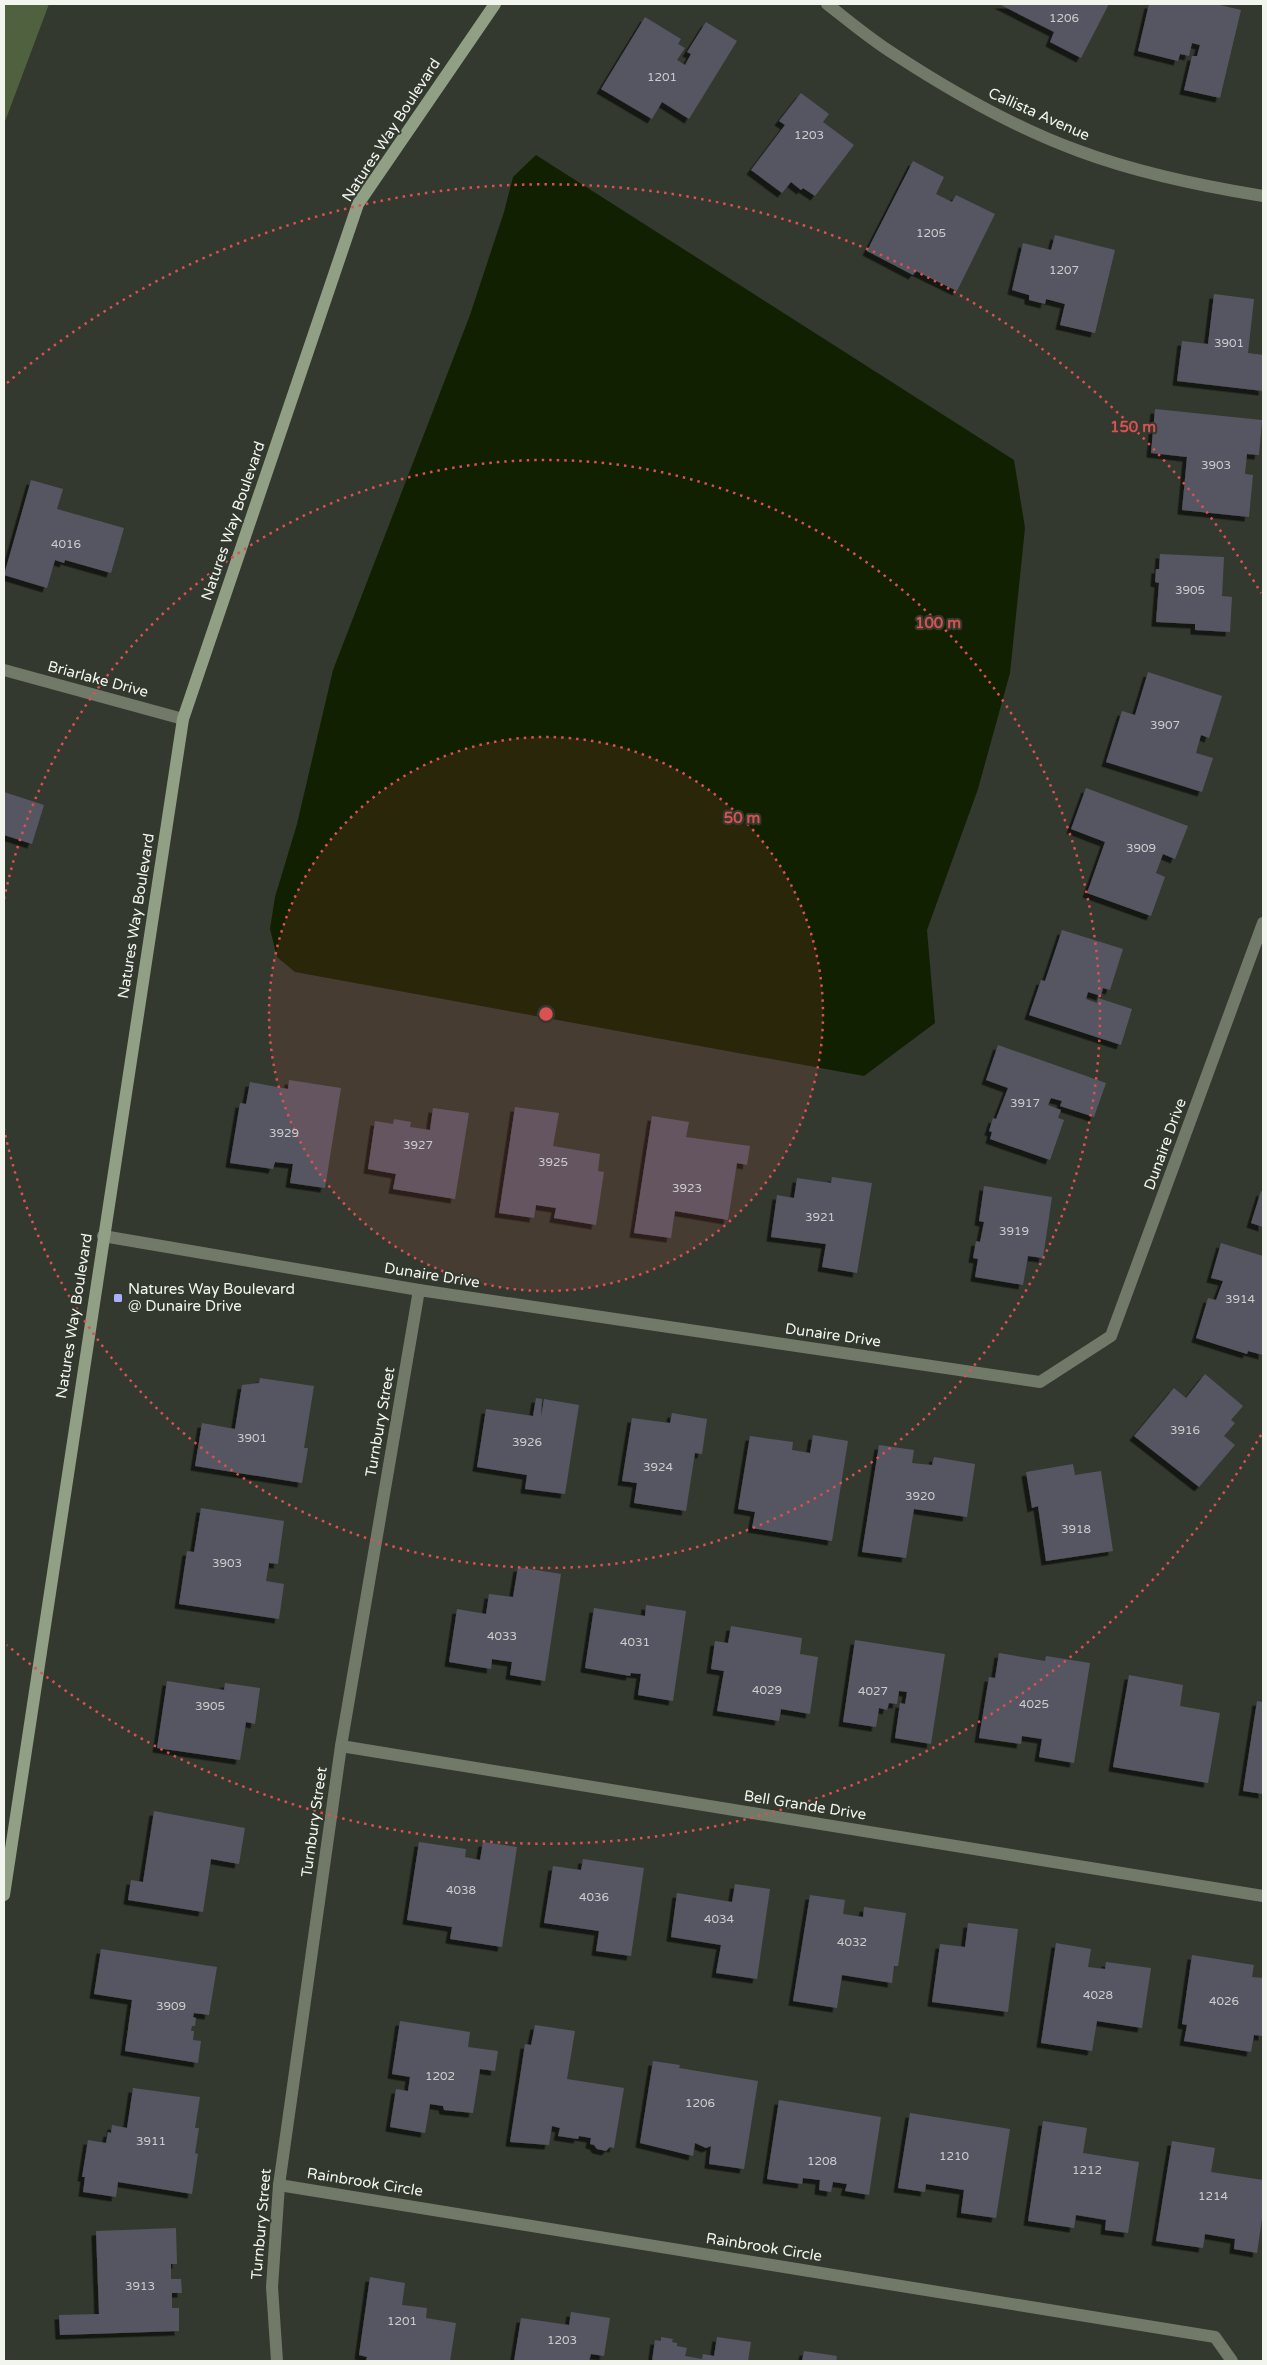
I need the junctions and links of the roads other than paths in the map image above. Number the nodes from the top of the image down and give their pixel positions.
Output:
1 (495, 4) edge
2 (827, 4) edge
3 (1263, 196) edge
4 (4, 670) edge
5 (183, 719) junction
6 (1263, 923) edge
7 (103, 1236) junction
8 (419, 1290) junction
9 (342, 1746) junction
10 (4, 1895) edge
11 (1263, 1896) edge
12 (279, 2184) junction
13 (277, 2361) edge
14 (1232, 2361) edge

1 - 5 street, Natures Way Boulevard
2 - 3 street, Callista Avenue
4 - 5 street, Briarlake Drive
5 - 7 street, Natures Way Boulevard
6 - 8 street, Dunaire Drive
7 - 8 street, Dunaire Drive
7 - 10 street, Natures Way Boulevard
8 - 9 street, Turnbury Street
9 - 11 street, Bell Grande Drive
9 - 12 street, Turnbury Street
12 - 13 street, Turnbury Street
12 - 14 street, Rainbrook Circle

